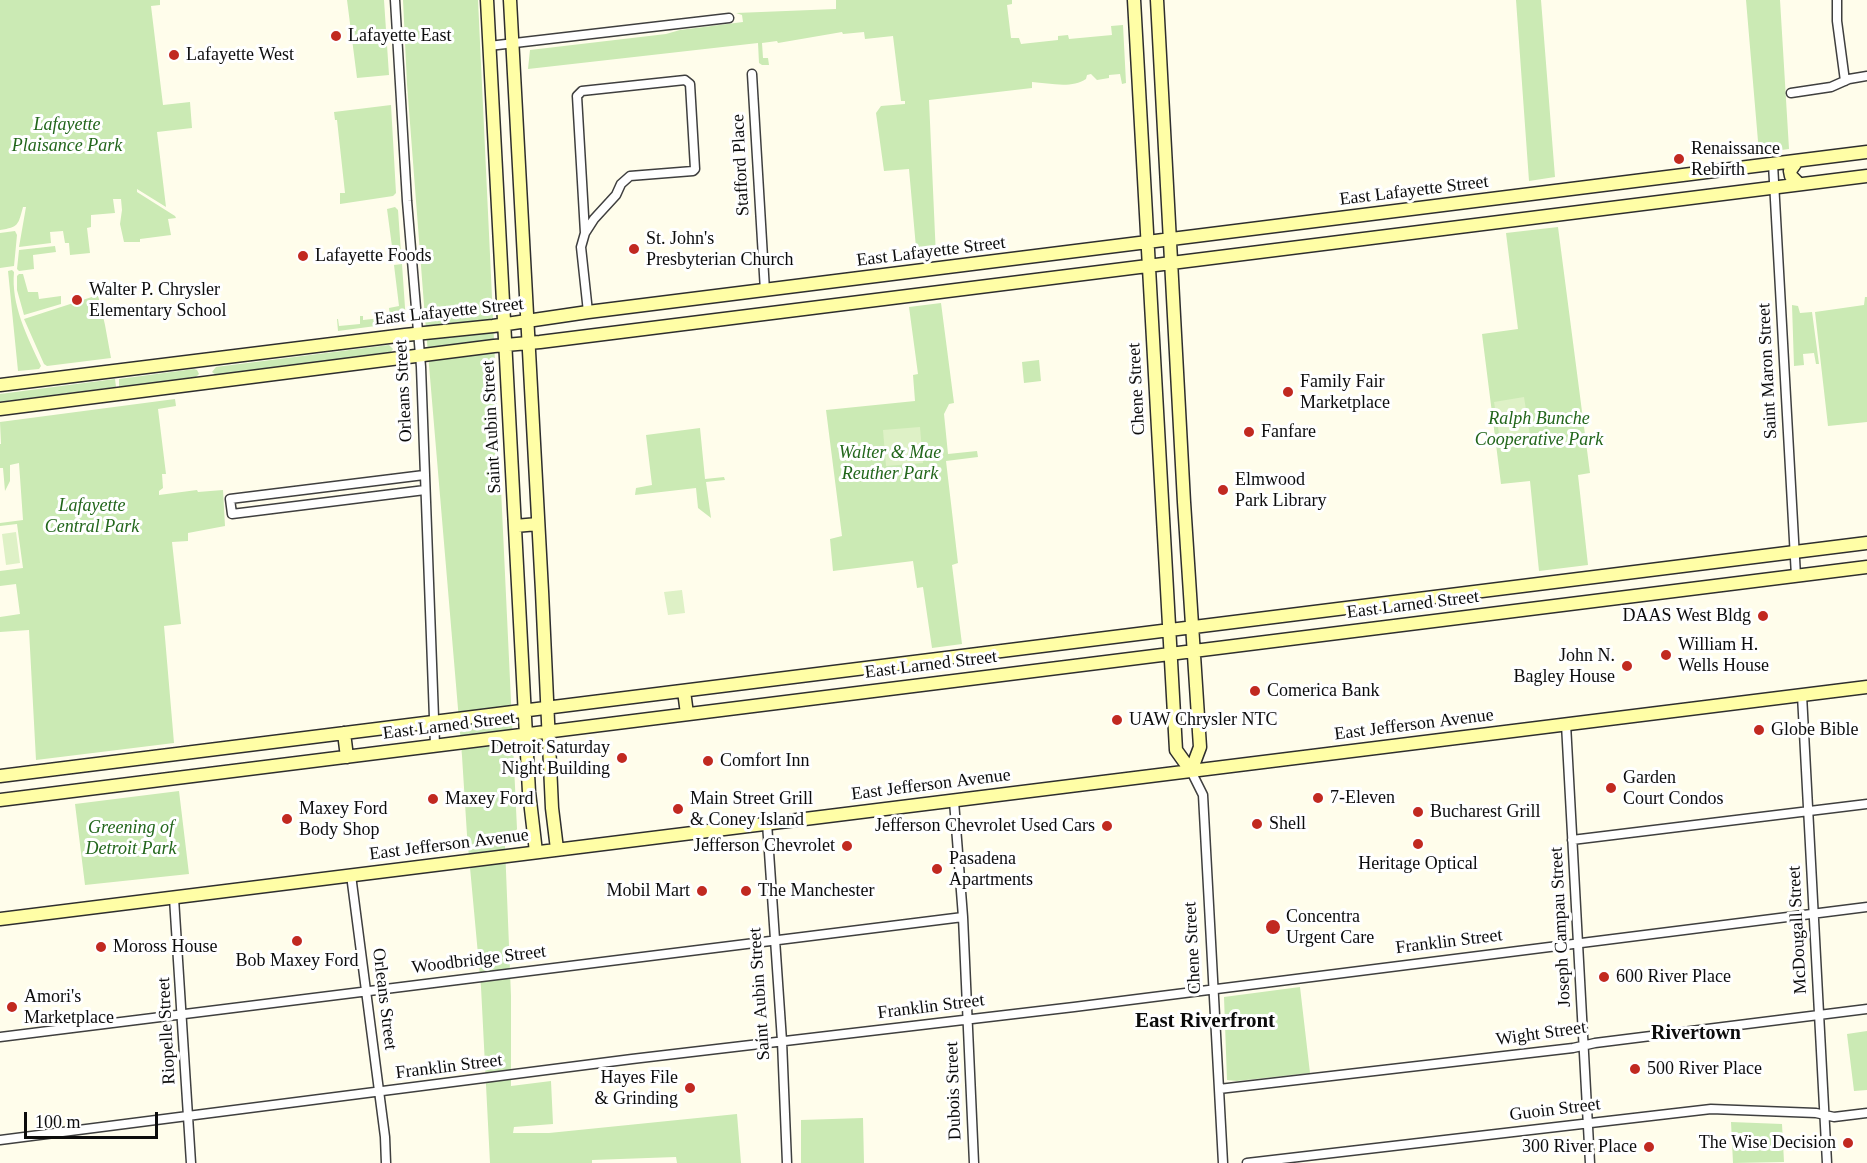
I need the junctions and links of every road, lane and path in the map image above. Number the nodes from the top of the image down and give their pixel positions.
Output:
1 (395, 0) edge
2 (487, 0) edge
3 (510, 0) edge
4 (1134, 0) edge
5 (1157, 0) edge
6 (1837, 0) edge
7 (729, 18) dead end
8 (512, 44) junction
9 (489, 46) junction
10 (752, 74) dead end
11 (1867, 76) edge
12 (1845, 81) junction
13 (1791, 93) dead end
14 (1867, 152) edge
15 (1797, 161) junction
16 (1773, 164) junction
17 (1748, 167) junction
18 (1867, 176) edge
19 (1799, 184) junction
20 (1774, 187) junction
21 (1749, 190) junction
22 (1401, 210) junction
23 (1146, 214) junction
24 (1169, 215) junction
25 (585, 233) junction
26 (1404, 234) junction
27 (1196, 236) junction
28 (1170, 239) junction
29 (1147, 242) junction
30 (1125, 245) junction
31 (1199, 259) junction
32 (1172, 263) junction
33 (1148, 266) junction
34 (1125, 268) junction
35 (909, 272) junction
36 (1173, 289) junction
37 (765, 291) junction
38 (1150, 291) junction
39 (912, 295) junction
40 (526, 296) junction
41 (503, 297) junction
42 (659, 304) junction
43 (588, 312) junction
44 (549, 319) junction
45 (528, 322) junction
46 (505, 325) junction
47 (662, 326) junction
48 (418, 334) junction
49 (386, 337) junction
50 (556, 339) junction
51 (529, 343) junction
52 (506, 345) junction
53 (420, 355) junction
54 (204, 360) junction
55 (393, 360) junction
56 (507, 367) junction
57 (530, 367) junction
58 (207, 383) junction
59 (0, 385) edge
60 (1178, 391) junction
61 (1155, 394) junction
62 (0, 409) edge
63 (424, 475) junction
64 (322, 488) junction
65 (425, 490) junction
66 (1184, 502) junction
67 (324, 503) junction
68 (1161, 504) junction
69 (538, 524) junction
70 (515, 526) junction
71 (1867, 543) edge
72 (1818, 549) junction
73 (1794, 552) junction
74 (1767, 555) junction
75 (1867, 567) edge
76 (1818, 573) junction
77 (1616, 574) junction
78 (1796, 576) junction
79 (1769, 579) junction
80 (1454, 595) junction
81 (1618, 597) junction
82 (1168, 603) junction
83 (1191, 603) junction
84 (1456, 618) junction
85 (1215, 625) junction
86 (1193, 628) junction
87 (1169, 631) junction
88 (1142, 634) junction
89 (1216, 648) junction
90 (1195, 651) junction
91 (1171, 654) junction
92 (1145, 657) junction
93 (865, 668) junction
94 (1173, 680) junction
95 (1196, 680) junction
96 (546, 685) junction
97 (524, 687) junction
98 (1867, 687) edge
99 (684, 691) junction
100 (868, 691) junction
101 (1802, 695) junction
102 (569, 705) junction
103 (547, 708) junction
104 (525, 710) junction
105 (687, 714) junction
106 (435, 722) junction
107 (1566, 724) junction
108 (408, 725) junction
109 (571, 728) junction
110 (548, 731) junction
111 (344, 733) junction
112 (1199, 733) junction
113 (526, 734) junction
114 (1175, 734) junction
115 (435, 745) junction
116 (409, 749) junction
117 (528, 756) junction
118 (549, 756) junction
119 (347, 757) junction
120 (78, 767) junction
121 (1191, 771) junction
122 (0, 776) edge
123 (80, 789) junction
124 (0, 800) edge
125 (954, 801) junction
126 (1867, 804) edge
127 (1808, 811) junction
128 (552, 815) junction
129 (533, 818) junction
130 (767, 823) junction
131 (1572, 840) junction
132 (557, 849) junction
133 (536, 852) junction
134 (351, 875) junction
135 (174, 898) junction
136 (1867, 907) edge
137 (1813, 913) junction
138 (963, 917) junction
139 (0, 919) edge
140 (775, 940) junction
141 (1578, 943) junction
142 (1213, 988) junction
143 (366, 992) junction
144 (1867, 1009) edge
145 (183, 1014) junction
146 (1819, 1015) junction
147 (967, 1019) junction
148 (0, 1037) edge
149 (782, 1041) junction
150 (1584, 1045) junction
151 (1219, 1089) junction
152 (379, 1092) junction
153 (1867, 1113) edge
154 (1825, 1114) junction
155 (188, 1116) junction
156 (1588, 1124) junction
157 (0, 1140) edge
158 (191, 1163) edge
159 (386, 1163) edge
160 (787, 1163) edge
161 (974, 1163) edge
162 (1223, 1163) edge
163 (1247, 1163) edge
164 (1590, 1163) edge
165 (1827, 1163) edge

1 - 48 street, Orleans Street
2 - 9 street, Saint Aubin Street
3 - 8 street
4 - 23 street, Chene Street
5 - 24 street
6 - 12 street
7 - 8 street
8 - 9 street
8 - 40 street
9 - 41 street, Saint Aubin Street
10 - 37 street, Stafford Place
11 - 12 street
12 - 13 street
14 - 15 street, East Lafayette Street
15 - 16 street, East Lafayette Street
15 - 19 street
16 - 17 street, East Lafayette Street
16 - 20 street, Saint Maron Street
17 - 21 street
17 - 22 street, East Lafayette Street
18 - 19 street
19 - 20 street
20 - 21 street
20 - 73 street, Saint Maron Street
21 - 26 street
22 - 26 street
22 - 27 street, East Lafayette Street
23 - 24 street
23 - 29 street, Chene Street
24 - 28 street
25 - 25 street
25 - 43 street
26 - 31 street
27 - 28 street, East Lafayette Street
27 - 31 street
28 - 29 street, East Lafayette Street
28 - 32 street
29 - 30 street, East Lafayette Street
29 - 33 street, Chene Street
30 - 34 street
30 - 35 street, East Lafayette Street
31 - 32 street
32 - 33 street
32 - 36 street
33 - 34 street
33 - 38 street, Chene Street
34 - 39 street
35 - 37 street, East Lafayette Street
35 - 39 street
36 - 38 street
36 - 60 street
37 - 42 street, East Lafayette Street
38 - 61 street, Chene Street
39 - 47 street
40 - 41 street
40 - 45 street
41 - 46 street, Saint Aubin Street
42 - 43 street, East Lafayette Street
42 - 47 street
43 - 44 street, East Lafayette Street
44 - 45 street, East Lafayette Street
44 - 50 street
45 - 46 street, East Lafayette Street
45 - 51 street
46 - 48 street, East Lafayette Street
46 - 52 street, Saint Aubin Street
47 - 50 street
48 - 49 street, East Lafayette Street
48 - 53 street, Orleans Street
49 - 54 street, East Lafayette Street
49 - 55 street
50 - 51 street
51 - 52 street
51 - 57 street
52 - 53 street
52 - 56 street, Saint Aubin Street
53 - 55 street
53 - 63 street, Orleans Street
54 - 58 street
54 - 59 street, East Lafayette Street
55 - 58 street
56 - 57 street
56 - 70 street, Saint Aubin Street
57 - 69 street
58 - 62 street
60 - 61 street
60 - 66 street
61 - 68 street, Chene Street
63 - 64 street
63 - 65 street, Orleans Street
64 - 67 street
64 - 67 street
65 - 67 street
65 - 106 street, Orleans Street
66 - 68 street
66 - 83 street
68 - 82 street, Chene Street
69 - 70 street
69 - 96 street
70 - 97 street, Saint Aubin Street
71 - 72 street, East Larned Street
72 - 73 street, East Larned Street
72 - 76 street
73 - 74 street, East Larned Street
73 - 78 street, Saint Maron Street
74 - 77 street, East Larned Street
74 - 79 street
75 - 76 street, East Larned Street
76 - 78 street, East Larned Street
77 - 80 street, East Larned Street
77 - 81 street
78 - 79 street, East Larned Street
79 - 81 street, East Larned Street
80 - 84 street
80 - 85 street, East Larned Street
81 - 84 street, East Larned Street
82 - 83 street
82 - 87 street, Chene Street
83 - 86 street
84 - 89 street, East Larned Street
85 - 86 street, East Larned Street
85 - 89 street
86 - 87 street, East Larned Street
86 - 90 street
87 - 88 street, East Larned Street
87 - 91 street, Chene Street
88 - 92 street
88 - 93 street, East Larned Street
89 - 90 street, East Larned Street
90 - 91 street, East Larned Street
90 - 95 street
91 - 92 street, East Larned Street
91 - 94 street, Chene Street
92 - 100 street, East Larned Street
93 - 99 street, East Larned Street
93 - 100 street
94 - 95 street
94 - 114 street, Chene Street
95 - 112 street
96 - 97 street
96 - 103 street
97 - 104 street, Saint Aubin Street
98 - 101 street, East Jefferson Avenue
99 - 102 street, East Larned Street
99 - 105 street
100 - 105 street, East Larned Street
101 - 107 street, East Jefferson Avenue
101 - 127 street, McDougall Street
102 - 103 street, East Larned Street
102 - 109 street
103 - 104 street, East Larned Street
103 - 110 street
104 - 106 street, East Larned Street
104 - 113 street, Saint Aubin Street
105 - 109 street, East Larned Street
106 - 108 street, East Larned Street
106 - 115 street, Orleans Street
107 - 121 street, East Jefferson Avenue
107 - 131 street, Joseph Campau Street
108 - 111 street, East Larned Street
108 - 116 street
109 - 110 street, East Larned Street
110 - 113 street, East Larned Street
110 - 118 street
111 - 119 street
111 - 120 street, East Larned Street
112 - 114 street
112 - 121 street
113 - 115 street, East Larned Street
113 - 117 street, Saint Aubin Street
114 - 121 street, Chene Street
115 - 116 street, East Larned Street
116 - 119 street, East Larned Street
117 - 118 street
117 - 129 street, Saint Aubin Street
118 - 128 street
119 - 123 street, East Larned Street
120 - 122 street, East Larned Street
120 - 123 street
121 - 125 street, East Jefferson Avenue
121 - 142 street, Chene Street
123 - 124 street, East Larned Street
125 - 130 street, East Jefferson Avenue
125 - 138 street, Dubois Street
126 - 127 street
127 - 131 street
127 - 137 street, McDougall Street
128 - 129 street
128 - 132 street
129 - 133 street, Saint Aubin Street
130 - 132 street, East Jefferson Avenue
130 - 140 street, Saint Aubin Street
131 - 141 street, Joseph Campau Street
132 - 133 street, East Jefferson Avenue
133 - 134 street, East Jefferson Avenue
134 - 135 street, East Jefferson Avenue
134 - 143 street, Orleans Street
135 - 139 street, East Jefferson Avenue
135 - 145 street, Riopelle Street
136 - 137 street, Franklin Street
137 - 141 street, Franklin Street
137 - 146 street, McDougall Street
138 - 140 street, Woodbridge Street
138 - 147 street, Dubois Street
140 - 143 street, Woodbridge Street
140 - 149 street, Saint Aubin Street
141 - 142 street, Franklin Street
141 - 150 street, Joseph Campau Street
142 - 147 street, Franklin Street
142 - 151 street, Chene Street
143 - 145 street, Woodbridge Street
143 - 152 street, Orleans Street
144 - 146 street, Wight Street
145 - 148 street, Woodbridge Street
145 - 155 street, Riopelle Street
146 - 150 street, Wight Street
146 - 154 street, McDougall Street
147 - 149 street, Franklin Street
147 - 161 street, Dubois Street
149 - 152 street, Franklin Street
149 - 160 street, Saint Aubin Street
150 - 151 street, Wight Street
150 - 156 street, Joseph Campau Street
151 - 162 street, Chene Street
152 - 155 street, Franklin Street
152 - 159 street, Orleans Street
153 - 154 street, Guoin Street
154 - 156 street, Guoin Street
154 - 165 street, McDougall Street
155 - 157 street, Franklin Street
155 - 158 street, Riopelle Street
156 - 163 street, Guoin Street
156 - 164 street, Joseph Campau Street

